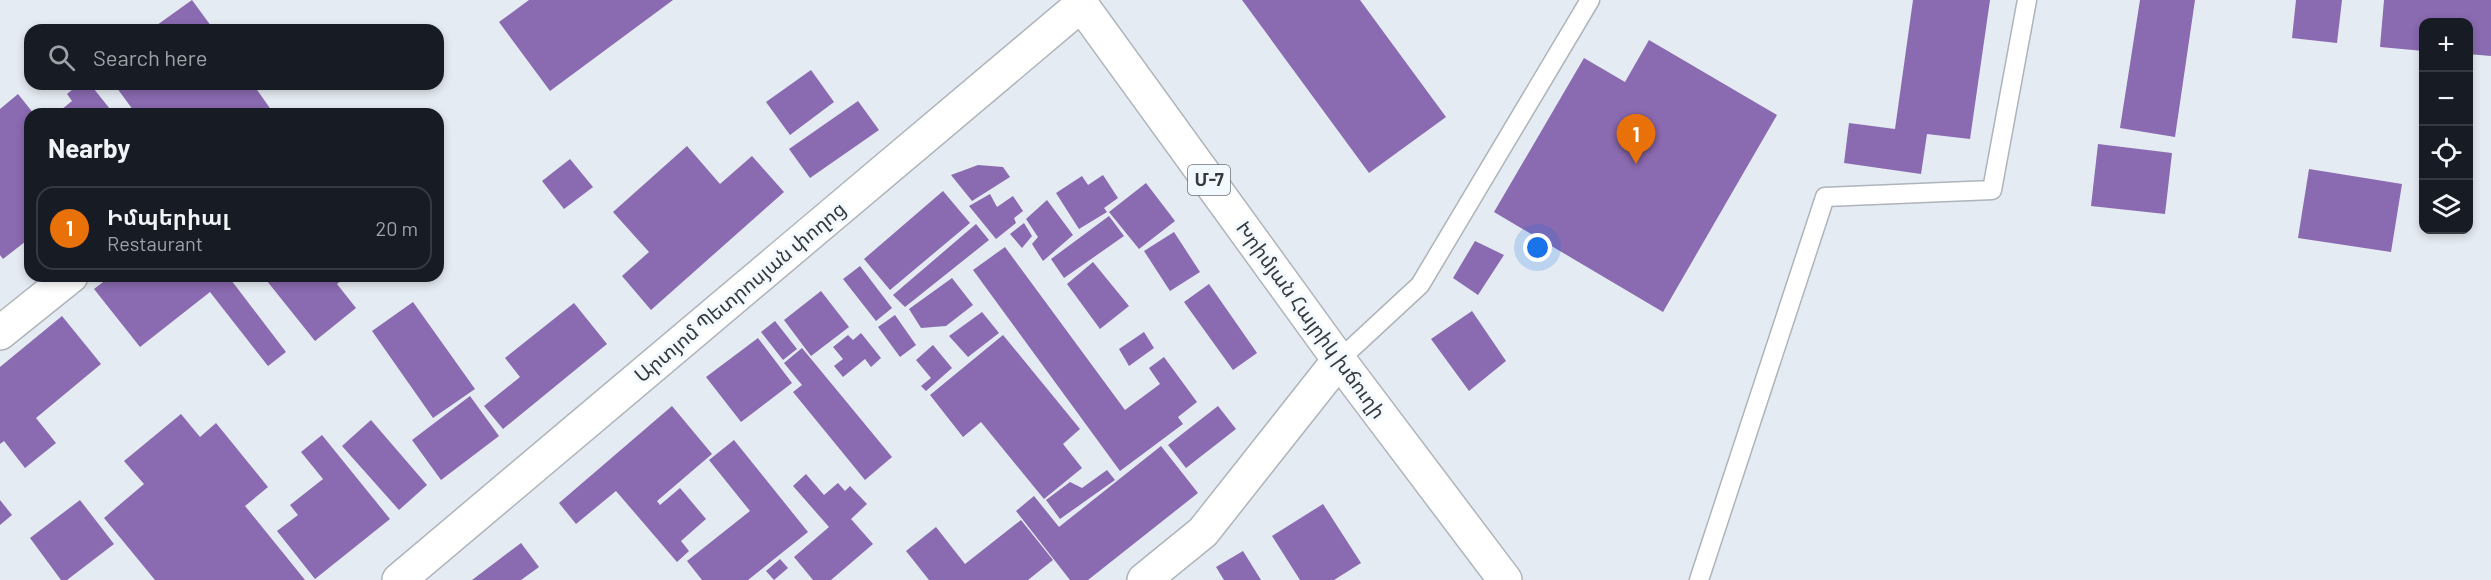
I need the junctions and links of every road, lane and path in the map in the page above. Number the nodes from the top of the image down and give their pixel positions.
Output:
1 (1590, 0) edge
2 (2027, 0) edge
3 (1080, 2) edge
4 (64, 282) edge
5 (0, 333) edge
6 (1339, 360) junction
7 (399, 580) edge
8 (1144, 580) edge
9 (1505, 580) edge
10 (1699, 580) edge

1 - 6 lane
2 - 10 lane
3 - 6 main road, Խրիմյան Հայրիկ խճուղի / Մ-7
3 - 7 main road, Արտյոմ Պետրոսյան փողոց
4 - 5 main road
6 - 8 main road
6 - 9 main road, Խրիմյան Հայրիկ խճուղի / Մ-7

